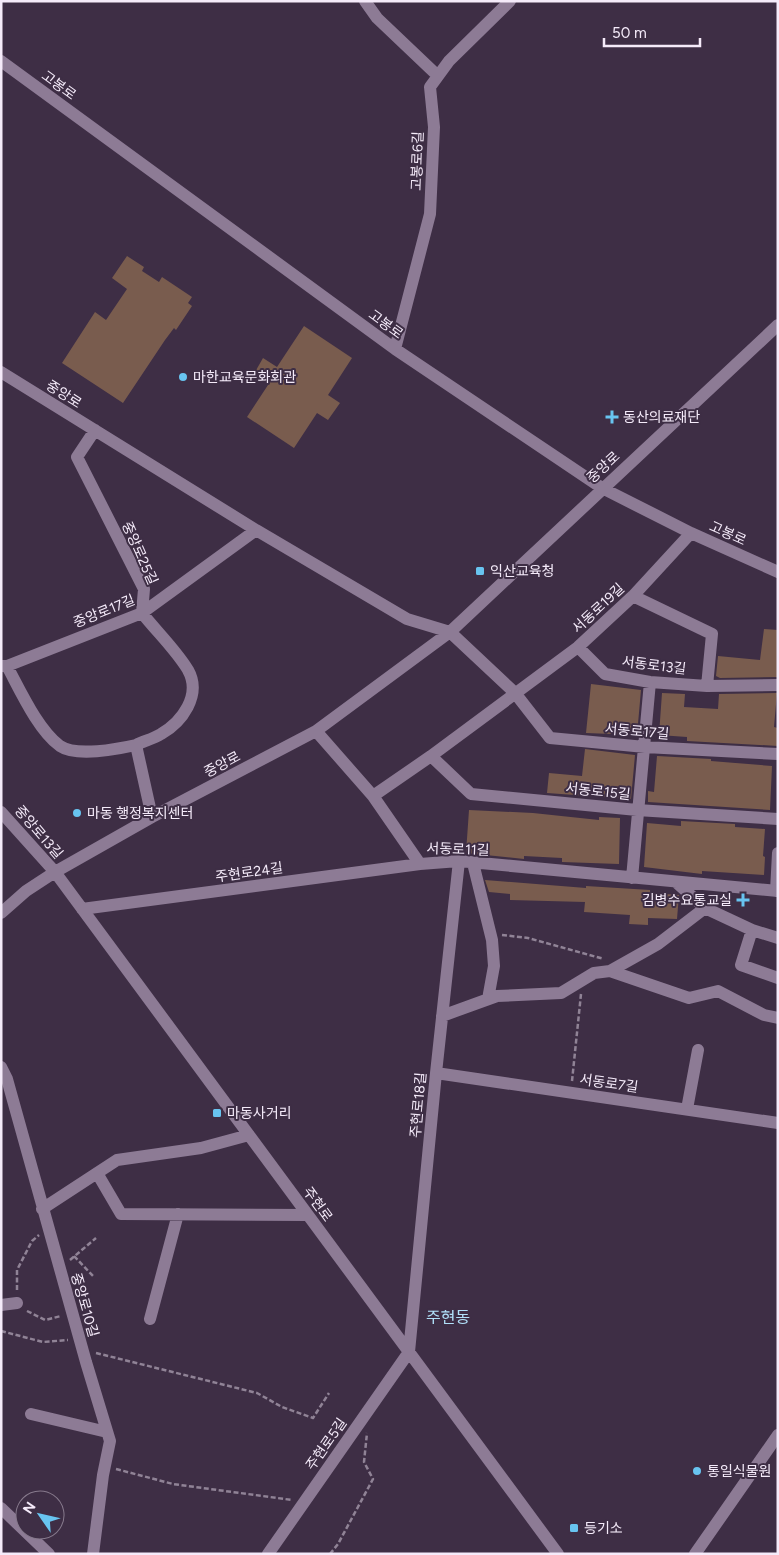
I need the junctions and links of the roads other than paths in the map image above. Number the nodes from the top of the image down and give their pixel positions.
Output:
1 (365, 1) edge
2 (510, 1) edge
3 (1, 61) edge
4 (438, 76) junction
5 (778, 325) edge
6 (395, 349) junction
7 (1, 372) edge
8 (95, 430) junction
9 (602, 488) junction
10 (256, 530) junction
11 (691, 533) junction
12 (778, 572) edge
13 (633, 596) junction
14 (142, 613) junction
15 (450, 632) junction
16 (578, 647) junction
17 (4, 666) edge
18 (650, 682) junction
19 (778, 685) edge
20 (707, 686) junction
21 (515, 693) junction
22 (316, 731) junction
23 (136, 745) junction
24 (645, 747) junction
25 (778, 754) edge
26 (431, 756) junction
27 (373, 796) junction
28 (637, 810) junction
29 (1, 812) edge
30 (152, 817) junction
31 (778, 819) edge
32 (778, 853) edge
33 (459, 862) junction
34 (473, 863) junction
35 (420, 864) junction
36 (55, 872) junction
37 (632, 878) junction
38 (677, 882) junction
39 (777, 891) edge
40 (705, 908) junction
41 (82, 909) junction
42 (1, 913) edge
43 (752, 930) junction
44 (778, 938) edge
45 (615, 968) junction
46 (778, 978) edge
47 (488, 1000) junction
48 (442, 1016) junction
49 (778, 1018) edge
50 (698, 1050) dead end
51 (1, 1067) edge
52 (436, 1073) junction
53 (687, 1110) junction
54 (778, 1123) edge
55 (249, 1135) junction
56 (97, 1173) junction
57 (42, 1209) junction
58 (178, 1214) junction
59 (308, 1215) junction
60 (17, 1303) road end
61 (1, 1304) edge
62 (150, 1319) dead end
63 (409, 1352) junction
64 (31, 1414) dead end
65 (107, 1432) junction
66 (778, 1435) edge
67 (1, 1508) edge
68 (49, 1554) edge
69 (93, 1554) edge
70 (268, 1554) edge
71 (558, 1554) edge
72 (695, 1554) edge

1 - 4 street
2 - 4 street, 고봉로6길
3 - 6 street, 고봉로
4 - 6 street, 고봉로6길
5 - 9 street, 중앙로
6 - 9 street, 고봉로
7 - 8 street, 중앙로
8 - 10 street, 중앙로
8 - 14 street, 중앙로25길
9 - 11 street, 고봉로
9 - 15 street, 중앙로
10 - 14 street, 중앙로17길
10 - 15 street, 중앙로
11 - 12 street, 고봉로
11 - 13 street, 서동로19길
13 - 16 street, 서동로19길
13 - 20 street
14 - 17 street, 중앙로17길
14 - 23 street
15 - 21 street
15 - 22 street, 중앙로
16 - 18 street, 서동로13길
16 - 21 street, 서동로19길
17 - 23 street
18 - 20 street, 서동로13길
18 - 24 street
19 - 20 street, 서동로13길
21 - 24 street, 서동로17길
21 - 26 street, 서동로19길
22 - 27 street, 서동로11길
22 - 30 street, 중앙로
23 - 30 street
24 - 25 street, 서동로17길
24 - 28 street
26 - 27 street, 서동로19길
26 - 28 street, 서동로15길
27 - 35 street, 서동로11길
28 - 31 street, 서동로15길
28 - 37 street
29 - 36 street, 중앙로13길
30 - 36 street, 중앙로
32 - 39 street
33 - 34 street, 서동로11길
33 - 35 street, 서동로11길
33 - 48 street, 주현로18길
34 - 37 street, 서동로11길
34 - 47 street
35 - 41 street, 주현로24길
36 - 41 street, 주현로
36 - 42 street, 중앙로
37 - 38 street, 서동로11길
38 - 39 street, 서동로11길
38 - 40 street
40 - 43 street
40 - 45 street
41 - 55 street, 주현로
43 - 44 street
43 - 46 street
45 - 47 street
45 - 49 street
47 - 48 street
48 - 52 street, 주현로18길
50 - 53 street
51 - 57 street, 중앙로10길
52 - 53 street, 서동로7길
52 - 63 street, 주현로18길
53 - 54 street, 서동로7길
55 - 56 street
55 - 59 street, 주현로
56 - 57 street
56 - 58 street
57 - 65 street, 중앙로10길
58 - 59 street
58 - 62 street
59 - 63 street, 주현로
60 - 61 street
63 - 70 street, 주현로5길
63 - 71 street, 주현로
64 - 65 street
65 - 69 street, 중앙로10길
66 - 72 street
67 - 68 street

